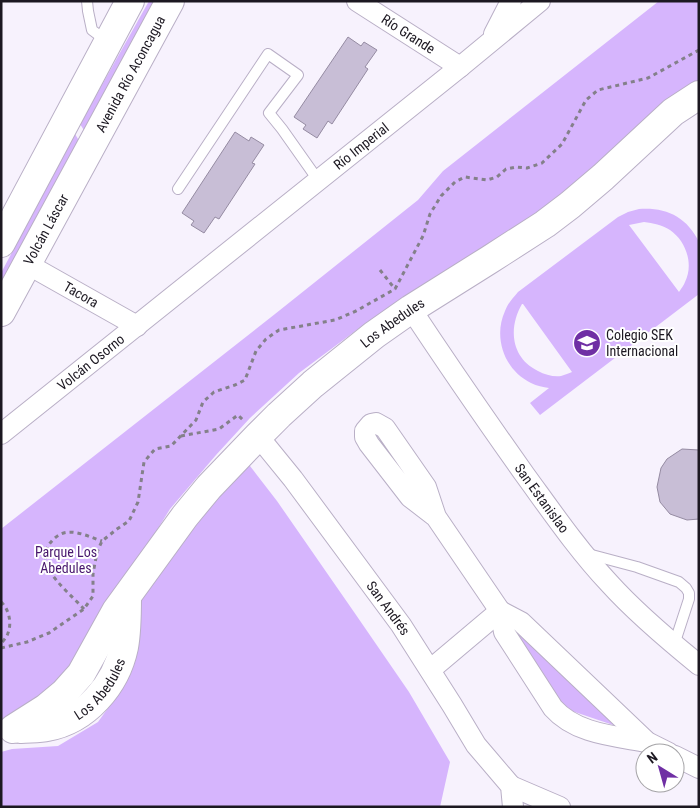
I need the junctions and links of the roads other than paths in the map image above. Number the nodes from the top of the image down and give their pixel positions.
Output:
1 (87, 1) edge
2 (130, 1) edge
3 (170, 1) edge
4 (357, 1) edge
5 (511, 1) edge
6 (540, 1) edge
7 (109, 42) junction
8 (489, 42) junction
9 (460, 68) junction
10 (699, 95) edge
11 (90, 147) joint
12 (318, 180) junction
13 (178, 190) dead end
14 (1, 243) edge
15 (27, 264) junction
16 (181, 290) joint
17 (403, 299) junction
18 (1, 312) edge
19 (137, 326) junction
20 (1, 434) edge
21 (258, 436) junction
22 (436, 517) dead end
23 (582, 552) junction
24 (500, 611) junction
25 (674, 645) junction
26 (699, 664) edge
27 (430, 670) junction
28 (7, 730) edge
29 (647, 742) joint
30 (685, 761) edge
31 (699, 768) edge
32 (511, 786) junction
33 (514, 807) edge
34 (560, 807) edge

1 - 7 lane
2 - 7 street
3 - 11 street, Avenida Río Aconcagua
4 - 9 street, Río Grande
5 - 8 street
6 - 8 street, Río Imperial
7 - 14 street
8 - 9 street, Río Imperial
9 - 12 street, Río Imperial
10 - 17 street, Los Abedules
11 - 15 street, Volcán Láscar
12 - 13 lane
12 - 16 street, Río Imperial
15 - 18 street, Volcán Láscar
15 - 19 street, Tacora
16 - 19 street, Volcán Osorno
17 - 21 street, Los Abedules
17 - 23 street, San Estanislao
19 - 20 street, Volcán Osorno
21 - 27 street, San Andrés
21 - 28 street, Los Abedules
22 - 24 street
23 - 25 street, San Estanislao
23 - 25 lane
24 - 27 street
24 - 29 street
24 - 29 street
25 - 26 street, San Estanislao
27 - 32 street, San Andrés
30 - 31 street
32 - 33 street
32 - 34 street, San Andrés

